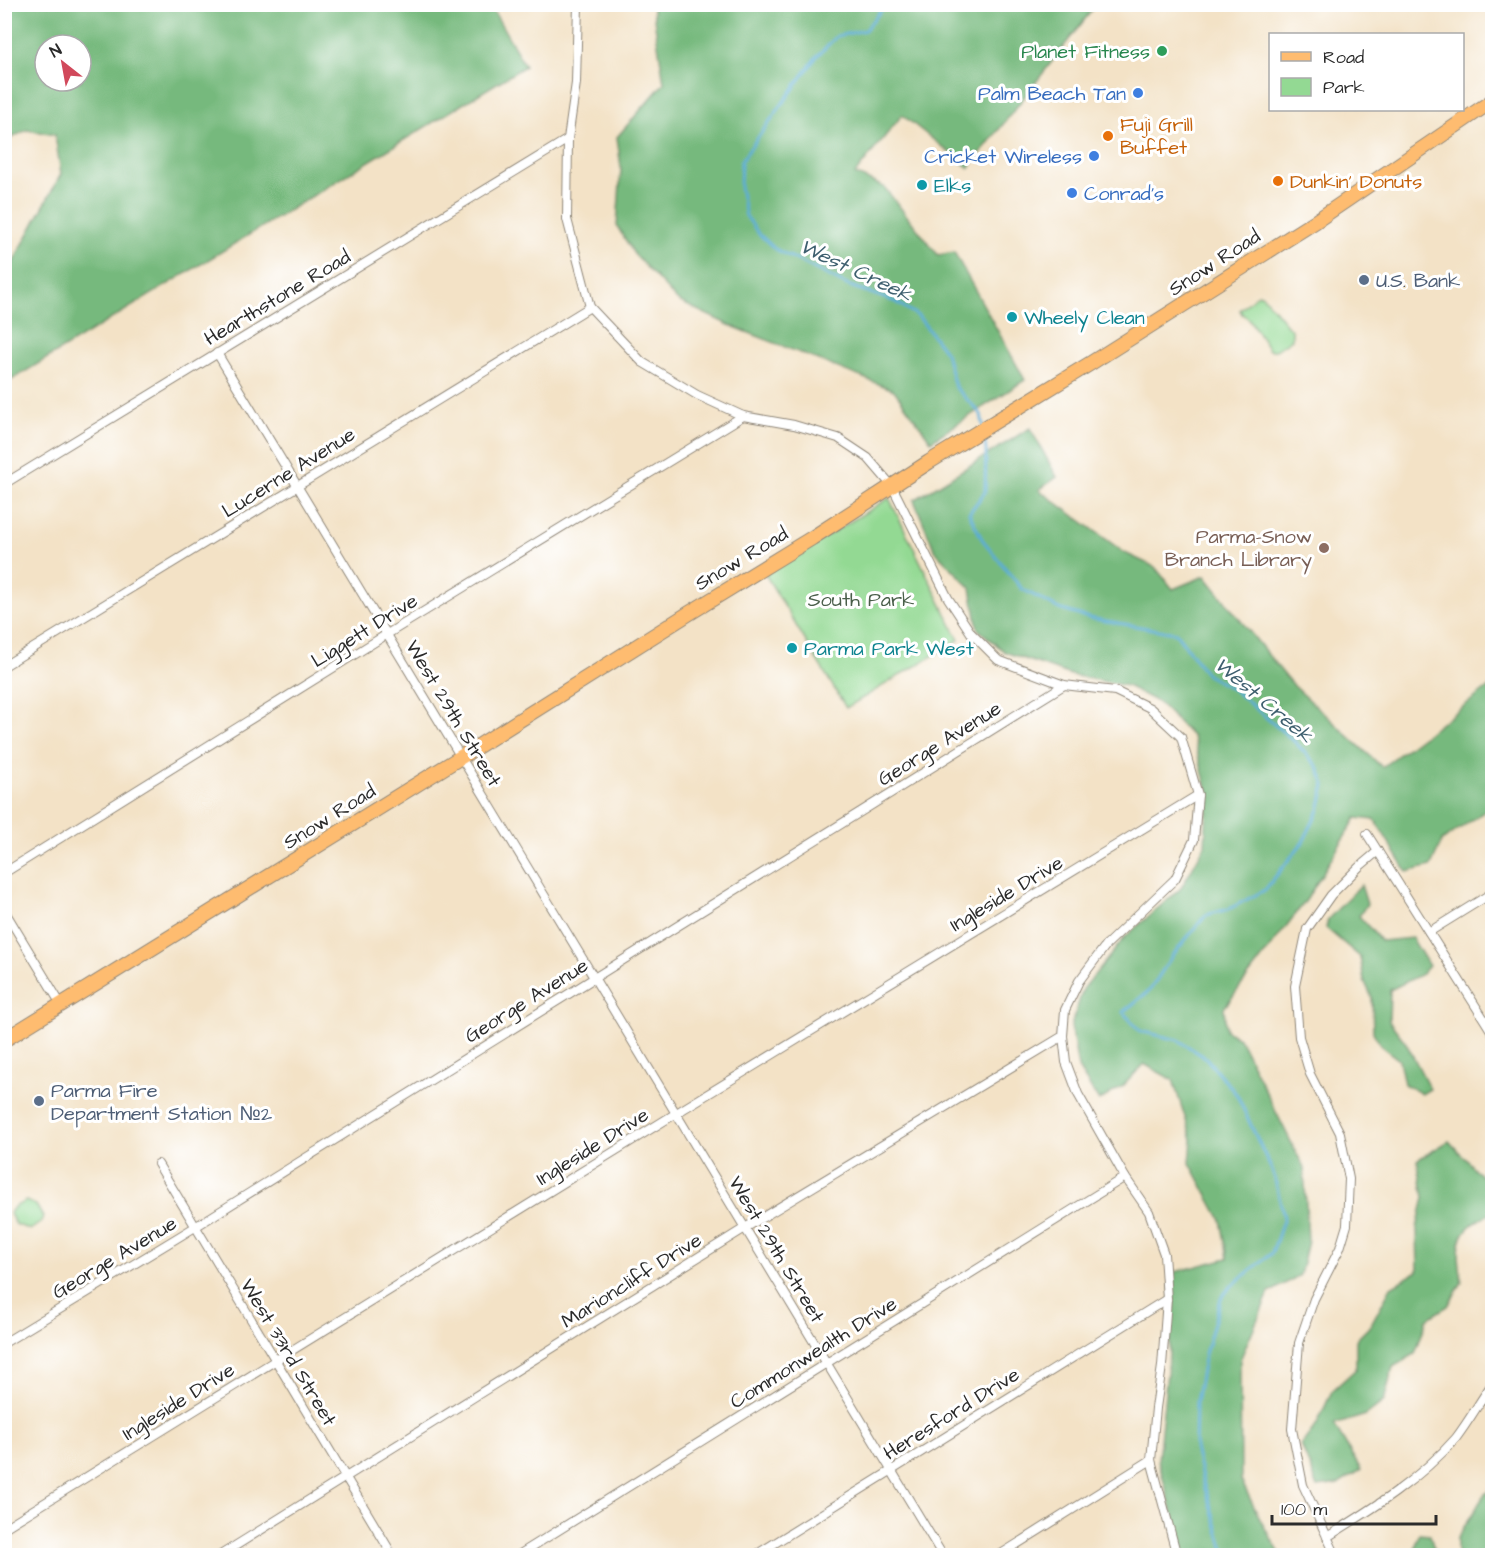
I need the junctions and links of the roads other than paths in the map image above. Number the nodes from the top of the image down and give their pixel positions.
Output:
1 (578, 4) edge
2 (1492, 101) edge
3 (568, 139) junction
4 (590, 307) junction
5 (217, 353) junction
6 (743, 416) junction
7 (4, 484) edge
8 (298, 486) junction
9 (892, 486) junction
10 (387, 634) junction
11 (4, 666) edge
12 (1064, 685) junction
13 (461, 757) junction
14 (1198, 795) junction
15 (1367, 834) dead end
16 (1378, 851) junction
17 (4, 873) edge
18 (1492, 893) edge
19 (4, 910) edge
20 (1429, 932) junction
21 (593, 977) junction
22 (62, 1006) junction
23 (1492, 1032) edge
24 (1063, 1035) junction
25 (4, 1040) edge
26 (675, 1114) junction
27 (158, 1164) dead end
28 (1125, 1177) junction
29 (195, 1227) junction
30 (745, 1228) junction
31 (1167, 1299) junction
32 (4, 1343) edge
33 (275, 1361) junction
34 (827, 1363) junction
35 (1492, 1384) edge
36 (1151, 1460) junction
37 (891, 1470) junction
38 (346, 1478) junction
39 (4, 1528) edge
40 (1327, 1537) junction
41 (219, 1556) edge
42 (393, 1556) edge
43 (517, 1556) edge
44 (754, 1556) edge
45 (943, 1556) edge
46 (998, 1556) edge
47 (1177, 1556) edge
48 (1336, 1556) edge

1 - 3 street
2 - 9 main road, Snow Road
3 - 4 street
3 - 5 street, Hearthstone Road
4 - 6 street
4 - 8 street, Lucerne Avenue
5 - 7 street, Hearthstone Road
5 - 8 street, West 29th Street
6 - 9 street
6 - 10 street, Liggett Drive
8 - 10 street, West 29th Street
8 - 11 street, Lucerne Avenue
9 - 12 street
9 - 13 main road, Snow Road
10 - 13 street, West 29th Street
10 - 17 street, Liggett Drive
12 - 14 street
12 - 21 street, George Avenue
13 - 21 street, West 29th Street
13 - 22 main road, Snow Road
14 - 24 street
14 - 26 street, Ingleside Drive
15 - 16 street
16 - 20 street
16 - 40 street
18 - 20 street
19 - 22 street
20 - 23 street
21 - 26 street, West 29th Street
21 - 29 street, George Avenue
22 - 25 main road, Snow Road
24 - 28 street
24 - 30 street, Marioncliff Drive
26 - 30 street, West 29th Street
26 - 33 street, Ingleside Drive
27 - 29 street, West 33rd Street
28 - 31 street
28 - 34 street, Commonwealth Drive
29 - 32 street, George Avenue
29 - 33 street, West 33rd Street
30 - 34 street, West 29th Street
30 - 38 street, Marioncliff Drive
31 - 36 street
31 - 37 street, Heresford Drive
33 - 38 street, West 33rd Street
33 - 39 street, Ingleside Drive
34 - 37 street, West 29th Street
34 - 43 street, Commonwealth Drive
35 - 40 street
36 - 46 street
36 - 47 street
37 - 44 street, Heresford Drive
37 - 45 street, West 29th Street
38 - 41 street, Marioncliff Drive
38 - 42 street, West 33rd Street
40 - 48 street

